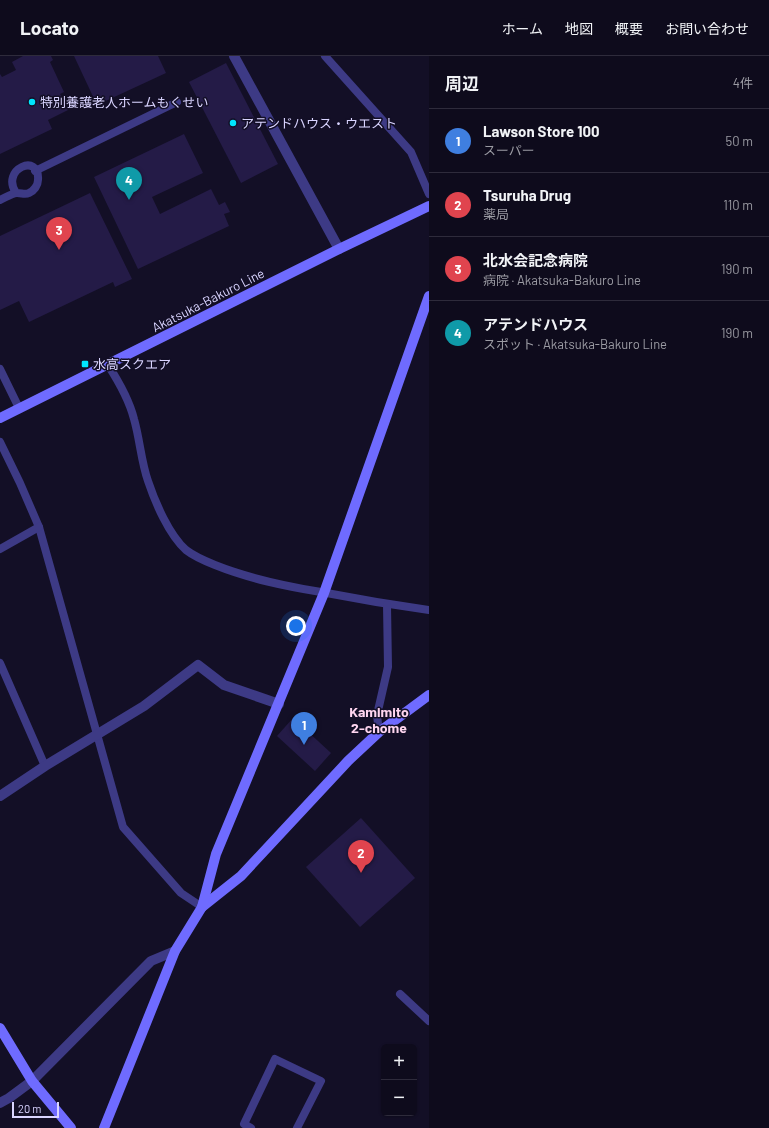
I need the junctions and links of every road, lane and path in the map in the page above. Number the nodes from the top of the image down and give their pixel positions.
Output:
1 (234, 56) edge
2 (325, 56) edge
3 (177, 102) dead end
4 (35, 171) junction
5 (16, 193) junction
6 (429, 194) edge
7 (0, 200) edge
8 (429, 206) edge
9 (339, 249) junction
10 (429, 296) edge
11 (108, 365) junction
12 (0, 369) edge
13 (19, 408) junction
14 (0, 418) edge
15 (0, 442) edge
16 (39, 527) junction
17 (0, 548) edge
18 (324, 593) junction
19 (387, 605) junction
20 (429, 610) edge
21 (0, 663) edge
22 (429, 694) edge
23 (279, 704) junction
24 (379, 732) junction
25 (98, 734) junction
26 (45, 766) junction
27 (0, 796) edge
28 (202, 907) junction
29 (175, 951) junction
30 (400, 994) dead end
31 (429, 1022) edge
32 (0, 1028) edge
33 (32, 1081) junction
34 (0, 1102) edge
35 (71, 1128) edge
36 (104, 1128) edge
37 (252, 1128) edge
38 (297, 1128) edge

1 - 9 street
2 - 6 lane
3 - 4 lane
4 - 5 lane
4 - 5 lane
5 - 7 lane
8 - 9 street, Akatsuka-Bakuro Line
9 - 11 street, Akatsuka-Bakuro Line
10 - 18 street
11 - 13 street, Akatsuka-Bakuro Line
11 - 18 lane
12 - 13 lane
13 - 14 street, Akatsuka-Bakuro Line
15 - 16 lane
16 - 17 lane
16 - 25 lane
18 - 19 lane
18 - 23 street
19 - 20 lane
19 - 24 lane
21 - 26 lane
22 - 24 street
23 - 25 street
23 - 28 street
24 - 28 street
25 - 26 street
25 - 28 lane
26 - 27 street
28 - 29 street
29 - 33 street
29 - 36 street
30 - 31 lane
32 - 33 street
33 - 34 street
33 - 35 street
37 - 38 lane

